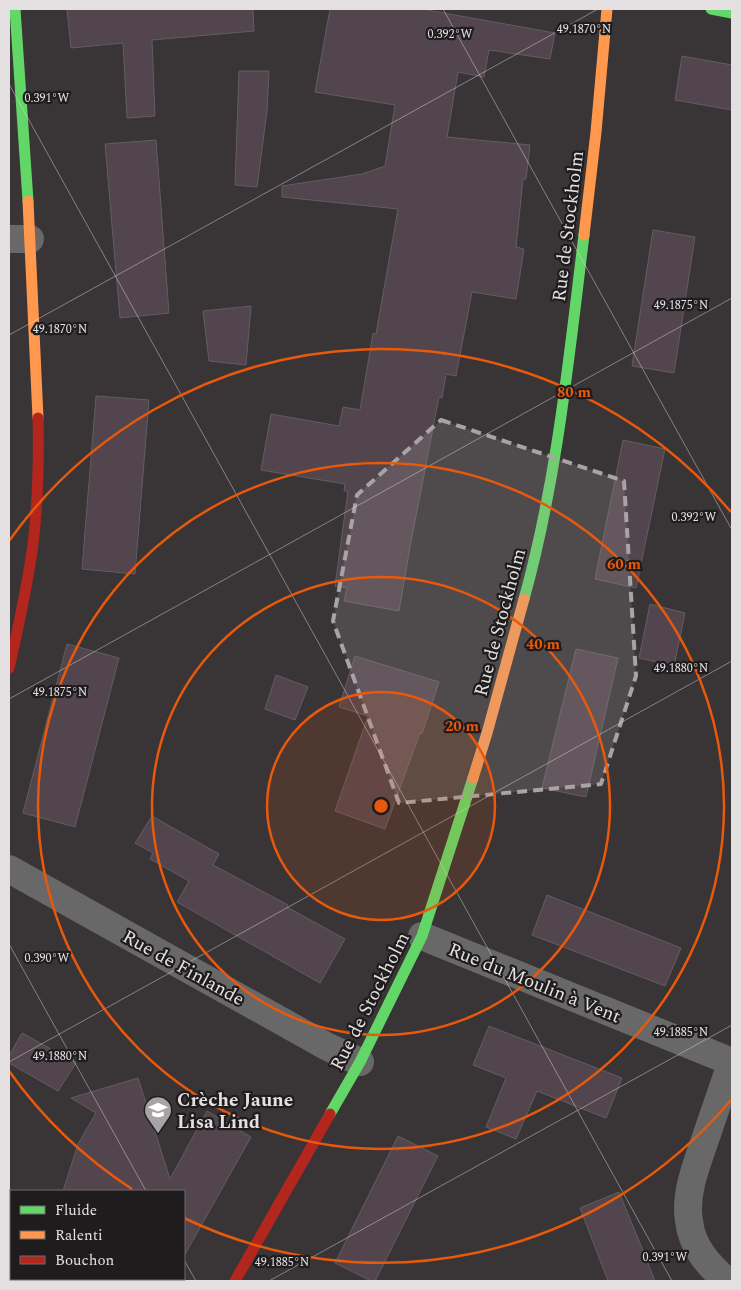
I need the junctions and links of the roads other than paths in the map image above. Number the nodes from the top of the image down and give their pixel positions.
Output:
1 (15, 9) edge
2 (607, 9) edge
3 (712, 9) edge
4 (732, 13) edge
5 (20, 239) edge
6 (9, 668) edge
7 (9, 869) edge
8 (422, 936) junction
9 (360, 1062) junction
10 (732, 1062) edge
11 (235, 1281) edge
12 (727, 1281) edge

1 - 5 street
2 - 8 street, Rue de Stockholm
3 - 4 street
5 - 6 street
7 - 9 street, Rue de Finlande
8 - 9 street, Rue de Stockholm
8 - 10 street, Rue du Moulin à Vent
9 - 11 street, Rue de Stockholm
10 - 12 street

